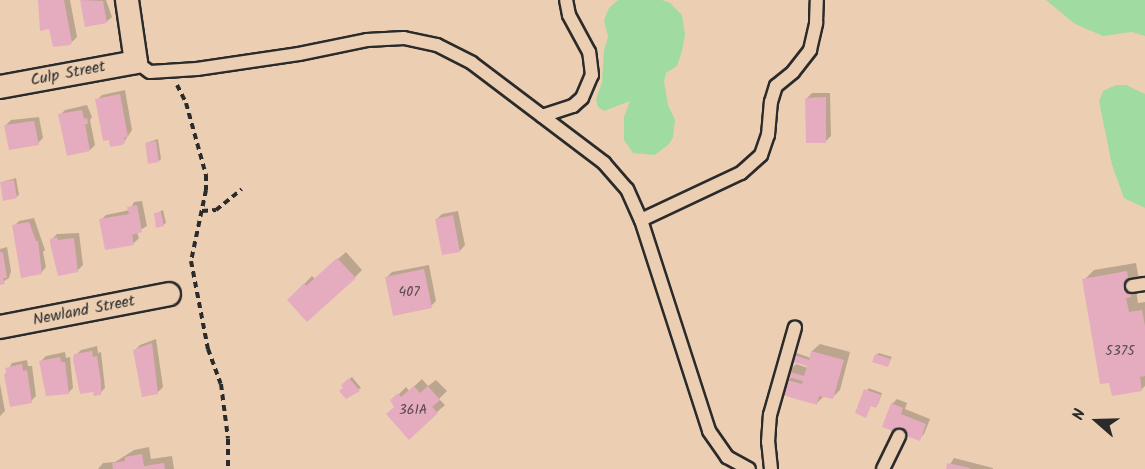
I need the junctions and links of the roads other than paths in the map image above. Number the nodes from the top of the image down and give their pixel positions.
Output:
1 (127, 0) edge
2 (566, 0) edge
3 (817, 0) edge
4 (136, 62) junction
5 (0, 87) edge
6 (542, 116) junction
7 (641, 220) junction
8 (169, 294) dead end
9 (0, 327) edge
10 (795, 327) dead end
11 (898, 436) dead end
12 (749, 469) edge
13 (771, 469) edge
14 (883, 469) edge

1 - 4 street
2 - 6 lane
3 - 7 lane
4 - 5 street, Culp Street
4 - 6 lane
6 - 7 lane
7 - 12 lane
8 - 9 street, Newland Street
10 - 13 lane
11 - 14 lane

